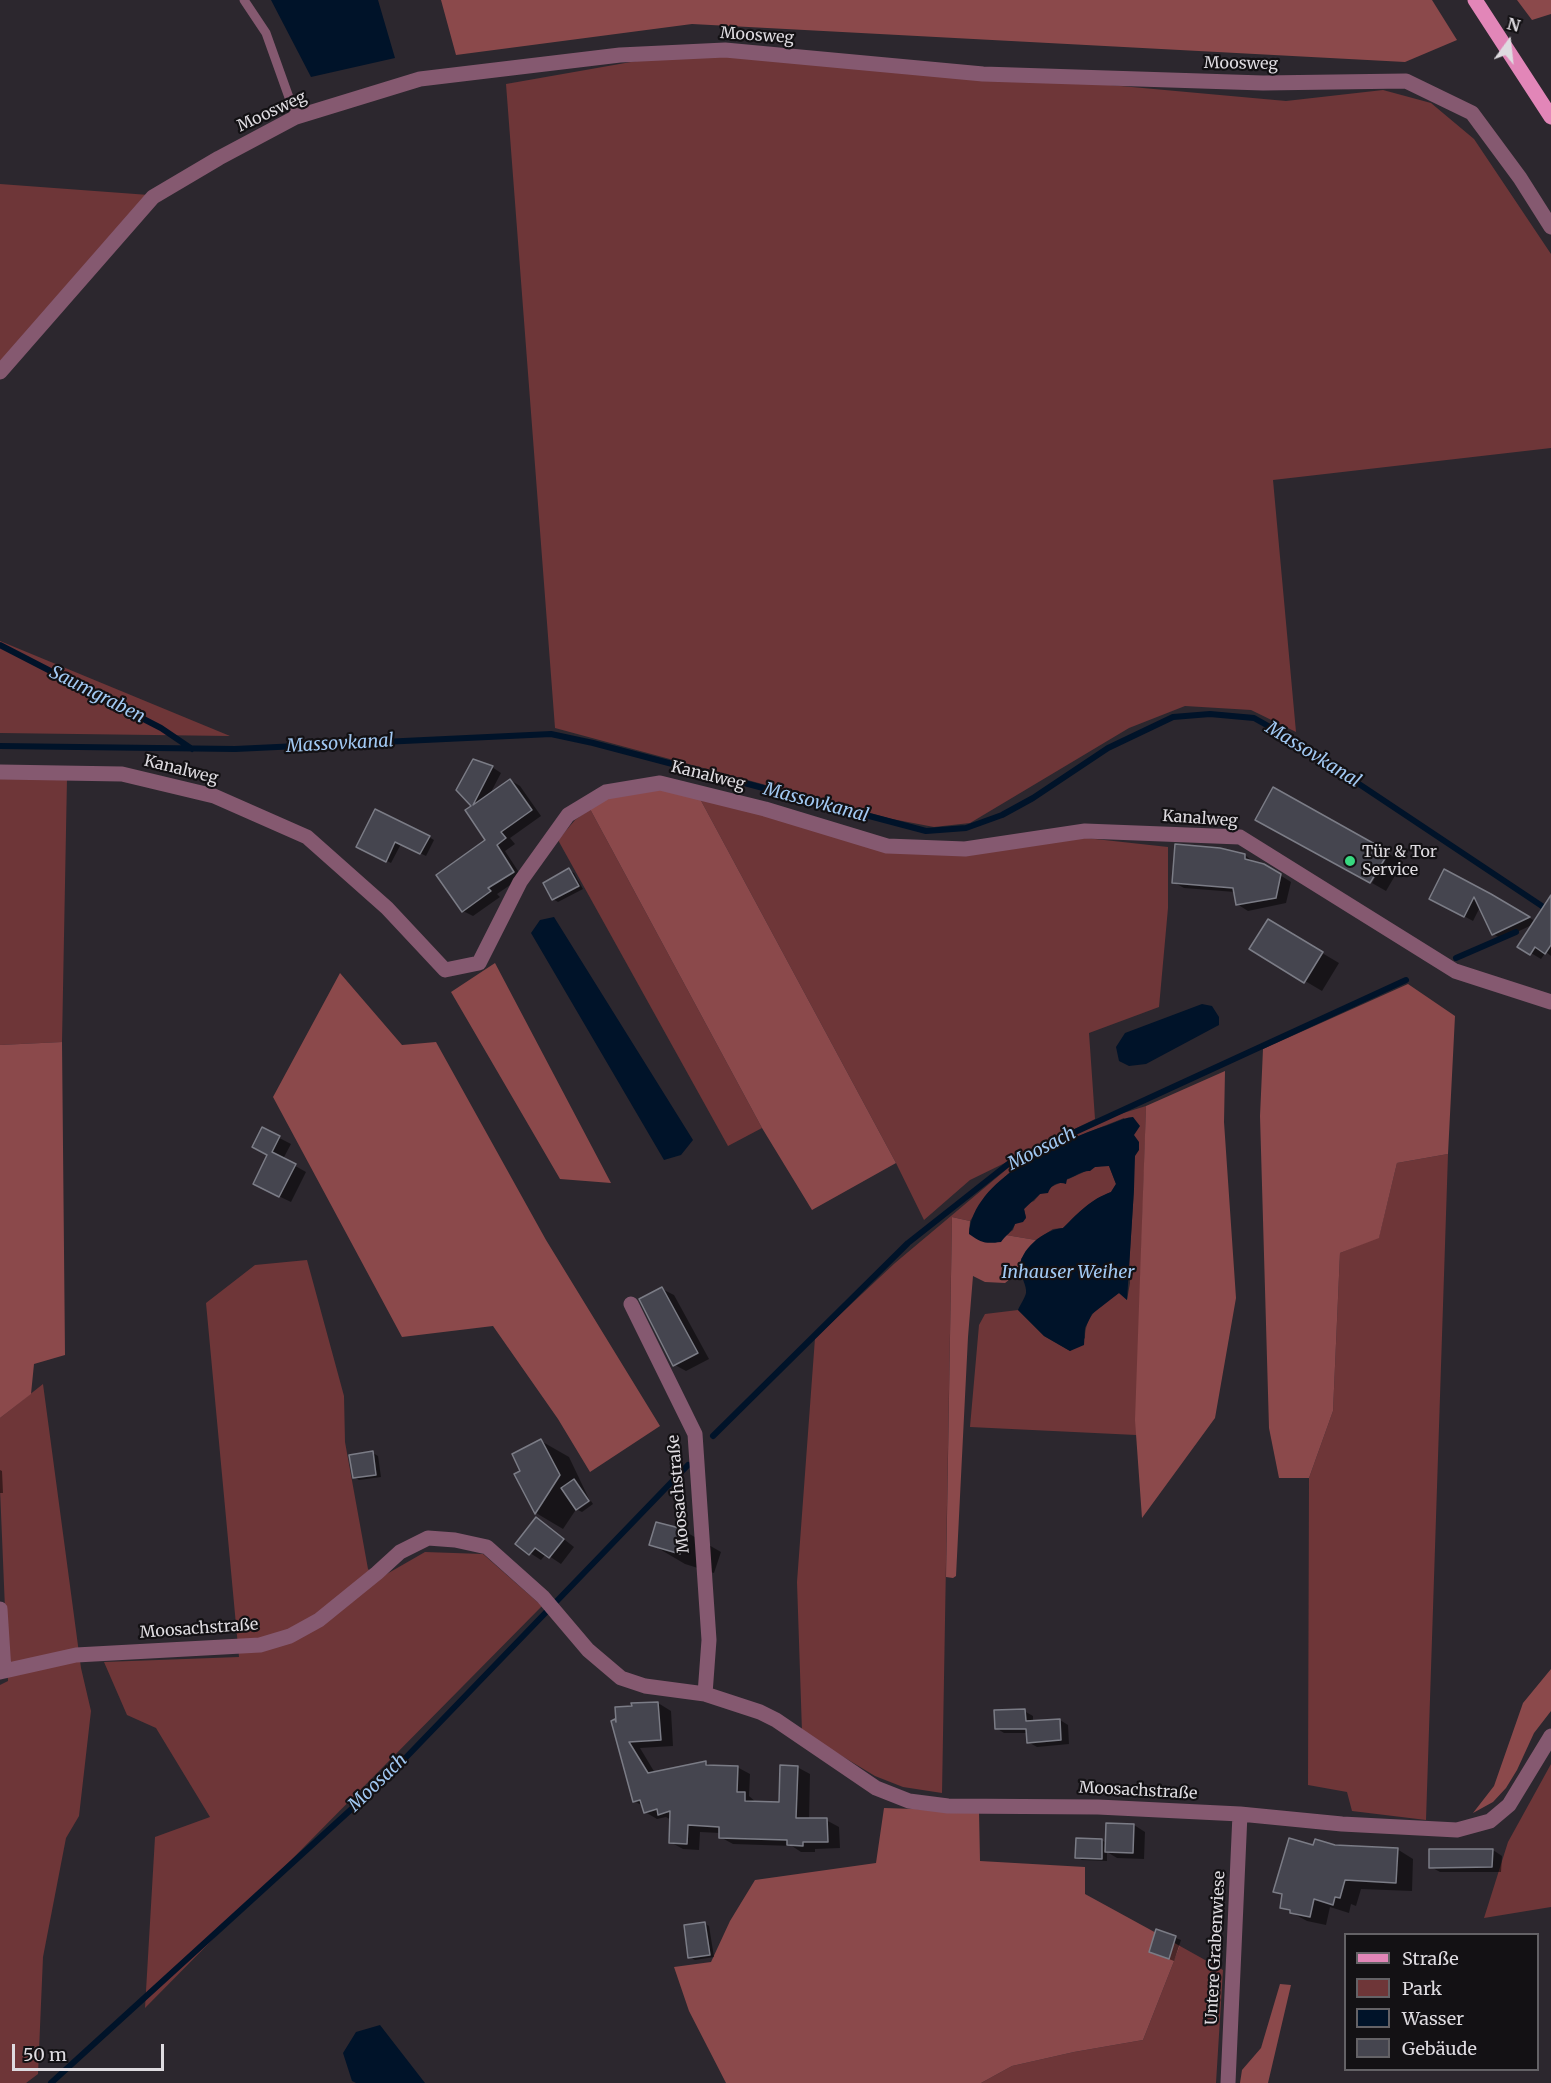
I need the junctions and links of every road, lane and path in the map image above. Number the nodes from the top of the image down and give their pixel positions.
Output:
1 (244, 0) edge
2 (1475, 0) edge
3 (296, 117) junction
4 (1551, 117) edge
5 (1551, 226) edge
6 (0, 372) edge
7 (0, 772) edge
8 (1551, 1002) edge
9 (631, 1304) dead end
10 (0, 1609) edge
11 (2, 1672) edge
12 (705, 1694) junction
13 (1551, 1736) edge
14 (1240, 1814) junction
15 (1228, 2083) edge

1 - 3 lane
2 - 4 main road
3 - 5 street, Moosweg
3 - 6 street, Moosweg
7 - 8 street, Kanalweg
9 - 12 street, Moosachstraße
10 - 11 street, Moosachstraße
11 - 12 street, Moosachstraße
12 - 14 street, Moosachstraße
13 - 14 street, Moosachstraße
14 - 15 street, Untere Grabenwiese

